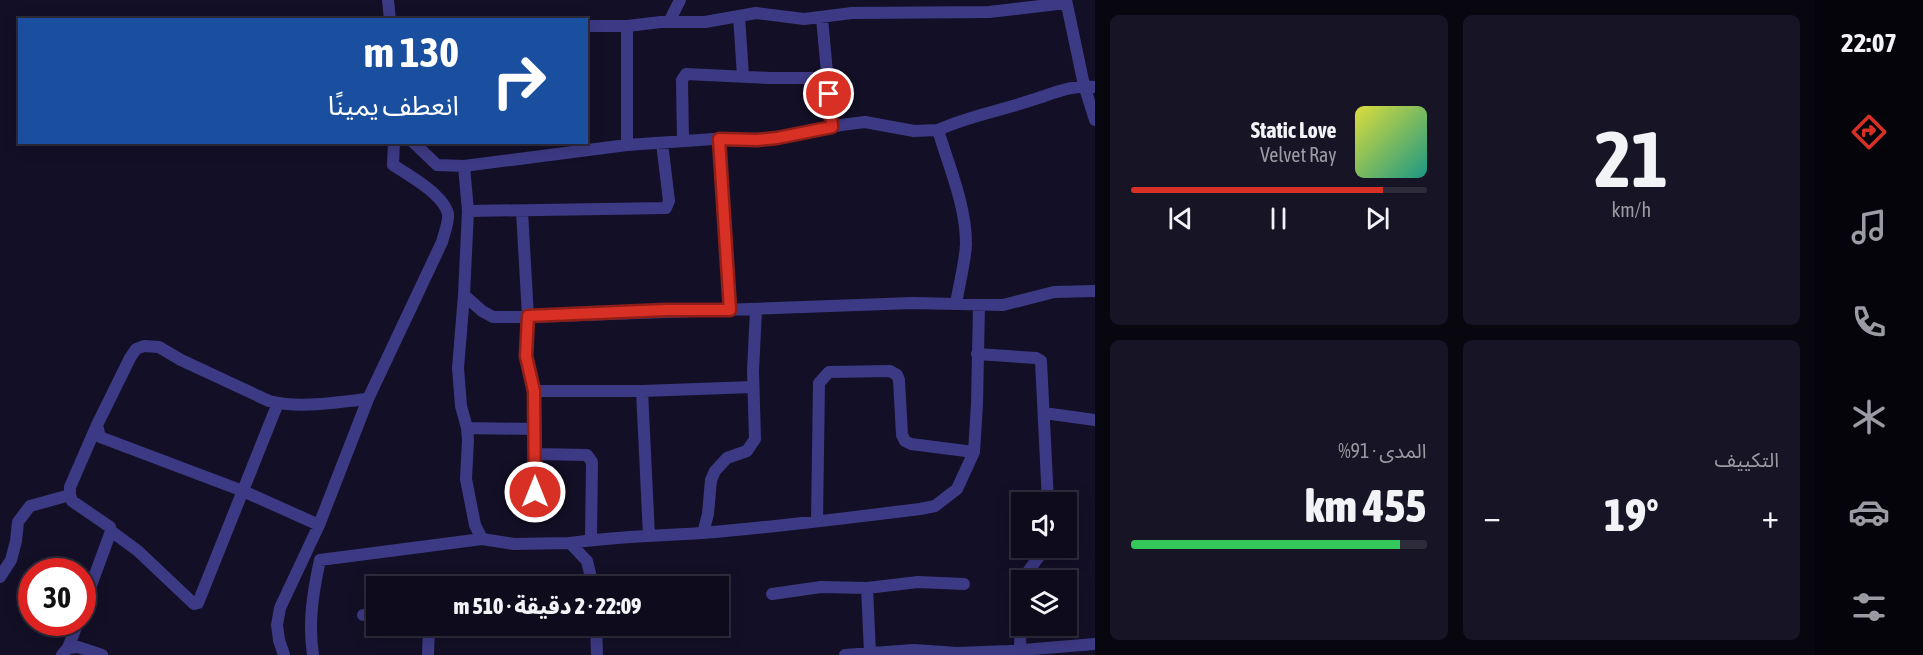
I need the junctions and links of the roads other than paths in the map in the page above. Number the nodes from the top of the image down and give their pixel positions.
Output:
1 (388, 0) edge
2 (680, 0) edge
3 (755, 0) edge
4 (1066, 1) edge
5 (972, 6) edge
6 (756, 13) junction
7 (739, 16) junction
8 (390, 18) edge
9 (822, 18) junction
10 (669, 22) junction
11 (588, 26) edge
12 (627, 27) junction
13 (743, 76) junction
14 (827, 78) junction
15 (1090, 86) edge
16 (1095, 120) edge
17 (832, 127) junction
18 (938, 130) junction
19 (719, 139) junction
20 (683, 141) junction
21 (662, 143) junction
22 (394, 144) edge
23 (415, 144) edge
24 (627, 145) junction
25 (464, 166) junction
26 (468, 211) junction
27 (522, 211) junction
28 (1095, 291) edge
29 (464, 295) junction
30 (956, 304) junction
31 (978, 305) junction
32 (730, 310) junction
33 (756, 310) junction
34 (528, 316) junction
35 (977, 354) junction
36 (753, 387) junction
37 (534, 391) junction
38 (642, 391) junction
39 (368, 399) junction
40 (278, 403) junction
41 (1044, 413) junction
42 (1095, 420) edge
43 (97, 425) junction
44 (467, 428) junction
45 (535, 429) junction
46 (974, 452) junction
47 (536, 454) junction
48 (243, 491) junction
49 (535, 492) dead end
50 (1048, 492) edge
51 (70, 495) junction
52 (818, 521) junction
53 (319, 525) junction
54 (111, 531) junction
55 (703, 533) junction
56 (649, 536) junction
57 (482, 539) junction
58 (591, 540) junction
59 (570, 543) junction
60 (96, 572) edge
61 (591, 576) edge
62 (0, 577) edge
63 (964, 584) dead end
64 (867, 588) junction
65 (772, 594) dead end
66 (72, 636) edge
67 (429, 636) edge
68 (596, 636) edge
69 (1020, 636) edge
70 (1095, 644) edge
71 (1020, 649) junction
72 (65, 652) edge
73 (870, 653) junction
74 (102, 655) edge
75 (285, 655) edge
76 (313, 655) edge
77 (428, 655) edge
78 (597, 655) edge
79 (844, 655) edge

1 - 8 street
2 - 10 street
3 - 6 street
4 - 5 street
4 - 15 street
5 - 9 street
6 - 7 street
6 - 9 street
7 - 10 street
7 - 13 street
9 - 14 street
10 - 12 street
11 - 12 street
12 - 24 street
13 - 14 street
13 - 20 street
14 - 17 street
15 - 16 street
15 - 18 street
17 - 18 street
17 - 19 street
18 - 30 street
19 - 20 street
19 - 32 street
20 - 21 street
21 - 24 street
21 - 27 street
22 - 39 street
23 - 25 street
24 - 25 street
25 - 26 street
26 - 27 street
26 - 29 street
27 - 34 street
28 - 31 street
29 - 34 street
29 - 44 street
30 - 31 street
30 - 33 street
31 - 35 street
32 - 33 street
32 - 34 street
33 - 36 street
34 - 37 street
35 - 41 street
35 - 46 street
36 - 38 street
36 - 55 street
37 - 38 street
37 - 45 street
38 - 56 street
39 - 40 street
39 - 53 street
40 - 43 street
40 - 48 street
41 - 42 street
41 - 50 street
43 - 48 street
43 - 51 street
44 - 45 street
44 - 57 street
45 - 47 street
46 - 52 street
46 - 52 street
47 - 49 street
47 - 58 street
48 - 53 street
48 - 54 street
51 - 54 street
51 - 62 street
52 - 55 street
53 - 75 street
54 - 60 street
55 - 56 street
56 - 58 street
57 - 59 street
57 - 76 street
58 - 59 street
59 - 61 street
63 - 64 street
64 - 65 street
64 - 73 street
66 - 72 street
67 - 77 street
68 - 78 street
69 - 71 street
70 - 71 street
71 - 73 street
72 - 74 street
73 - 79 street

